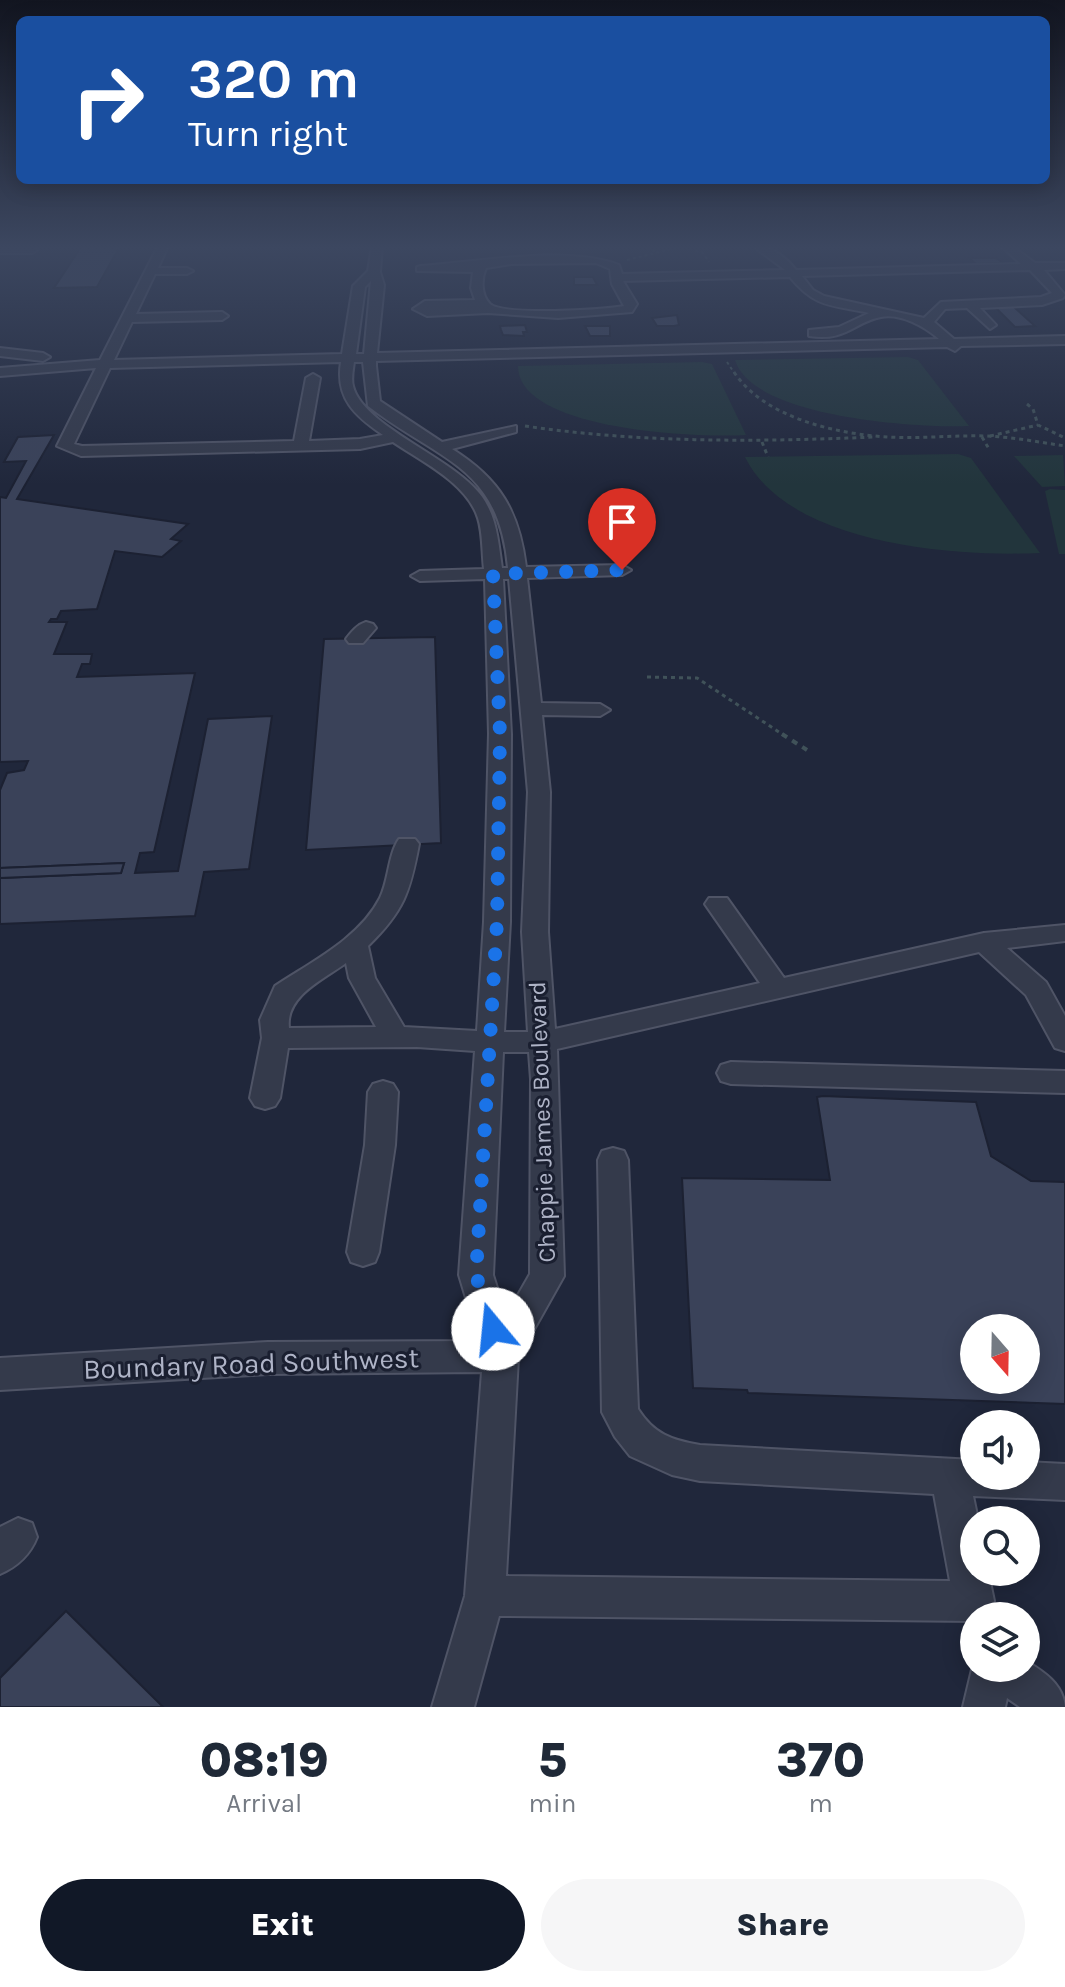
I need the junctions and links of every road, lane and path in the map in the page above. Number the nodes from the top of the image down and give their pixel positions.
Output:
1 (125, 326) edge
2 (360, 326) edge
3 (368, 326) edge
4 (556, 326) edge
5 (849, 326) edge
6 (931, 326) edge
7 (680, 337) dead end
8 (1065, 338) edge
9 (951, 344) junction
10 (721, 349) junction
11 (563, 350) junction
12 (0, 352) edge
13 (360, 355) junction
14 (109, 360) junction
15 (0, 372) edge
16 (313, 378) dead end
17 (1027, 404) dead end
18 (1038, 425) junction
19 (511, 429) joint
20 (983, 436) junction
21 (395, 437) junction
22 (884, 437) junction
23 (1065, 438) edge
24 (762, 442) junction
25 (301, 445) junction
26 (1065, 446) edge
27 (440, 447) junction
28 (989, 449) dead end
29 (768, 457) dead end
30 (622, 570) dead end
31 (505, 574) junction
32 (420, 576) dead end
33 (647, 677) dead end
34 (531, 709) junction
35 (600, 710) dead end
36 (807, 750) dead end
37 (407, 844) dead end
38 (718, 904) dead end
39 (1064, 931) edge
40 (984, 942) junction
41 (355, 944) junction
42 (778, 989) junction
43 (395, 1036) junction
44 (276, 1038) junction
45 (1065, 1041) edge
46 (490, 1042) junction
47 (542, 1042) junction
48 (731, 1073) dead end
49 (1065, 1082) edge
50 (383, 1092) dead end
51 (265, 1098) dead end
52 (613, 1160) dead end
53 (363, 1252) dead end
54 (501, 1356) junction
55 (0, 1374) edge
56 (950, 1477) junction
57 (1065, 1482) edge
58 (485, 1596) junction
59 (975, 1602) edge
60 (960, 1608) edge
61 (989, 1682) edge
62 (1021, 1682) edge
63 (453, 1707) edge
64 (984, 1707) edge
65 (1046, 1707) edge

1 - 14 street
2 - 13 street
3 - 13 street
4 - 11 street
5 - 7 street
6 - 9 street
8 - 9 street
8 - 9 street
9 - 10 street
9 - 11 street
10 - 11 street
10 - 22 path
11 - 13 street
12 - 14 street
13 - 14 street
13 - 21 street, Chappie James Boulevard
13 - 27 street, Chappie James Boulevard
14 - 15 street
14 - 25 street
16 - 25 street
17 - 18 path
18 - 20 path
18 - 23 path
19 - 24 path
19 - 27 street
20 - 22 path
20 - 26 path
20 - 28 path
21 - 25 street
21 - 31 street, Chappie James Boulevard
22 - 24 path
24 - 29 path
27 - 31 street, Chappie James Boulevard
30 - 31 street
31 - 32 street
31 - 34 street, Chappie James Boulevard
31 - 46 street, Chappie James Boulevard
33 - 36 path
34 - 35 street
34 - 47 street, Chappie James Boulevard
37 - 41 street
38 - 42 street
39 - 40 street
40 - 42 street
40 - 45 street
41 - 43 street
41 - 44 street
42 - 47 street
43 - 44 street
43 - 46 street
44 - 51 street
46 - 47 street
46 - 54 street, Chappie James Boulevard
47 - 54 street, Chappie James Boulevard
48 - 49 street
50 - 53 street
52 - 56 street
54 - 55 street, Boundary Road Southwest
54 - 58 street
56 - 57 street
56 - 59 street
58 - 60 street
58 - 63 street
61 - 64 street
62 - 65 street

